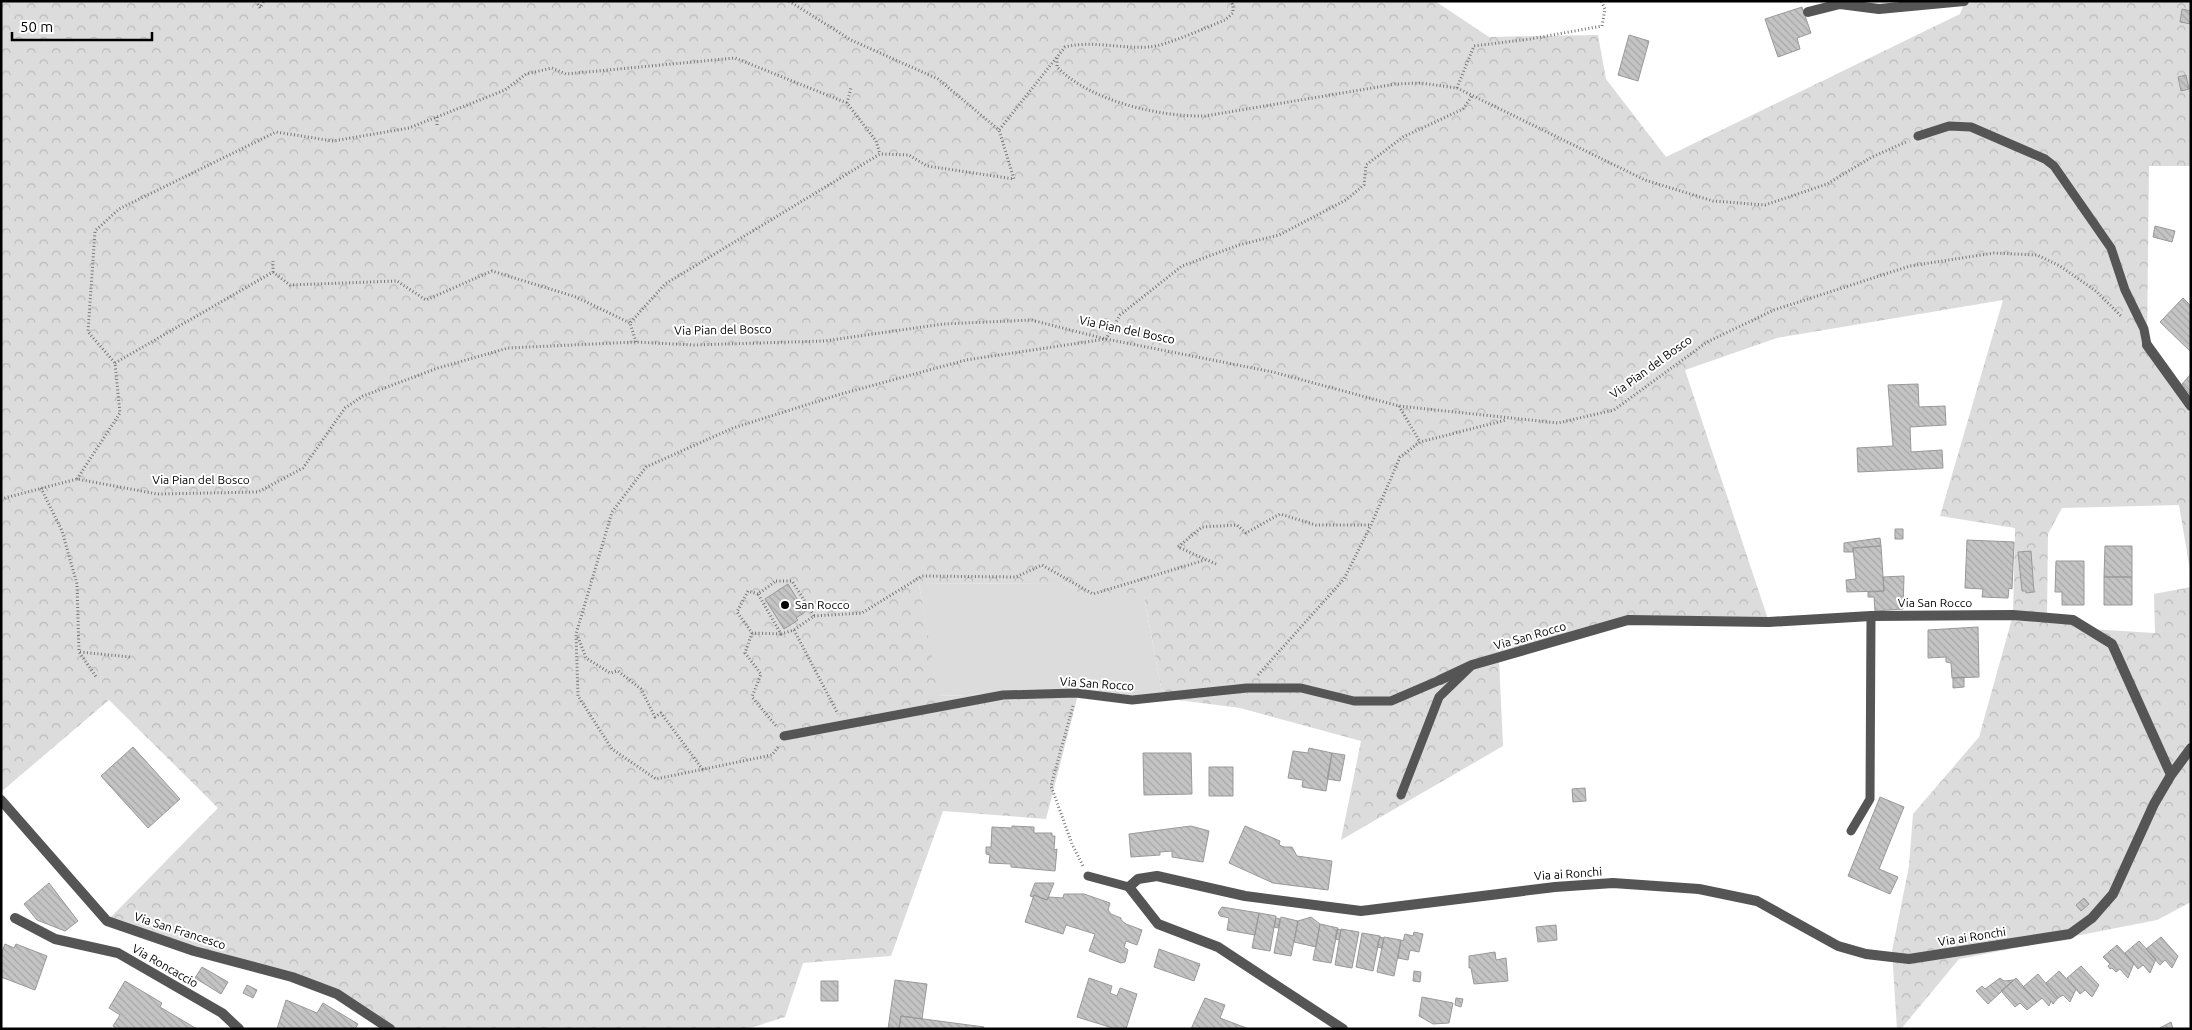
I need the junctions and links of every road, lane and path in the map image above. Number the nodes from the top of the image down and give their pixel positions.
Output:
1 (256, 1) edge
2 (264, 1) edge
3 (789, 1) edge
4 (1231, 1) edge
5 (1601, 1) edge
6 (1964, 1) edge
7 (1808, 12) dead end
8 (1057, 58) junction
9 (851, 88) dead end
10 (1457, 88) junction
11 (1472, 96) junction
12 (847, 103) junction
13 (437, 117) junction
14 (437, 125) dead end
15 (999, 130) junction
16 (1918, 136) joint
17 (880, 154) junction
18 (273, 261) dead end
19 (273, 272) junction
20 (2124, 319) dead end
21 (630, 323) junction
22 (1106, 339) junction
23 (636, 342) junction
24 (2147, 345) joint
25 (115, 363) junction
26 (1398, 406) junction
27 (2191, 406) edge
28 (1509, 419) junction
29 (1420, 442) junction
30 (77, 479) junction
31 (41, 488) junction
32 (1, 500) edge
33 (1371, 525) junction
34 (1205, 560) junction
35 (1216, 564) dead end
36 (758, 594) junction
37 (814, 616) junction
38 (1871, 616) junction
39 (794, 630) junction
40 (752, 633) junction
41 (576, 634) junction
42 (782, 634) junction
43 (79, 652) junction
44 (130, 657) dead end
45 (1472, 665) junction
46 (96, 678) dead end
47 (1440, 680) joint
48 (1247, 688) junction
49 (1076, 693) junction
50 (844, 726) junction
51 (784, 736) junction
52 (2191, 748) edge
53 (704, 770) junction
54 (2171, 775) junction
55 (1401, 795) dead end
56 (1, 800) edge
57 (1852, 831) dead end
58 (1088, 876) joint
59 (1129, 887) junction
60 (15, 918) dead end
61 (240, 1029) edge
62 (390, 1029) edge
63 (1343, 1029) edge

1 - 2 path
3 - 15 path
4 - 8 path
5 - 10 path
6 - 7 street
8 - 10 path
8 - 15 path
9 - 12 path
10 - 11 path
11 - 16 path
11 - 22 path
12 - 13 path
12 - 17 path
13 - 14 path
13 - 25 path
15 - 17 path
16 - 24 lane
17 - 21 path
18 - 19 path
19 - 21 path
19 - 25 path
20 - 28 path, Via Pian del Bosco
21 - 23 path
22 - 23 path, Via Pian del Bosco
22 - 26 path, Via Pian del Bosco
22 - 41 path
23 - 30 path, Via Pian del Bosco
24 - 27 street
25 - 30 path
26 - 28 path, Via Pian del Bosco
26 - 29 path
28 - 29 path
29 - 33 path
30 - 31 path, Via Pian del Bosco
31 - 32 path, Via Pian del Bosco
31 - 43 path
33 - 34 path
33 - 48 path
34 - 35 path
34 - 37 path
36 - 37 path
36 - 40 path
36 - 42 path
37 - 39 path
38 - 45 street, Via San Rocco
38 - 54 street, Via San Rocco
38 - 57 lane
39 - 42 path
39 - 50 path
40 - 42 path
40 - 51 path
41 - 53 path
41 - 53 path
43 - 44 path
43 - 46 path
45 - 47 street, Via San Rocco
45 - 55 lane
47 - 48 lane, Via San Rocco
48 - 49 lane, Via San Rocco
49 - 50 lane, Via San Rocco
49 - 58 path
50 - 51 lane, Via San Rocco
51 - 53 path
52 - 54 street
54 - 59 street, Via ai Ronchi
56 - 62 street, Via San Francesco
58 - 59 lane
59 - 63 street
60 - 61 street, Via Roncaccio

